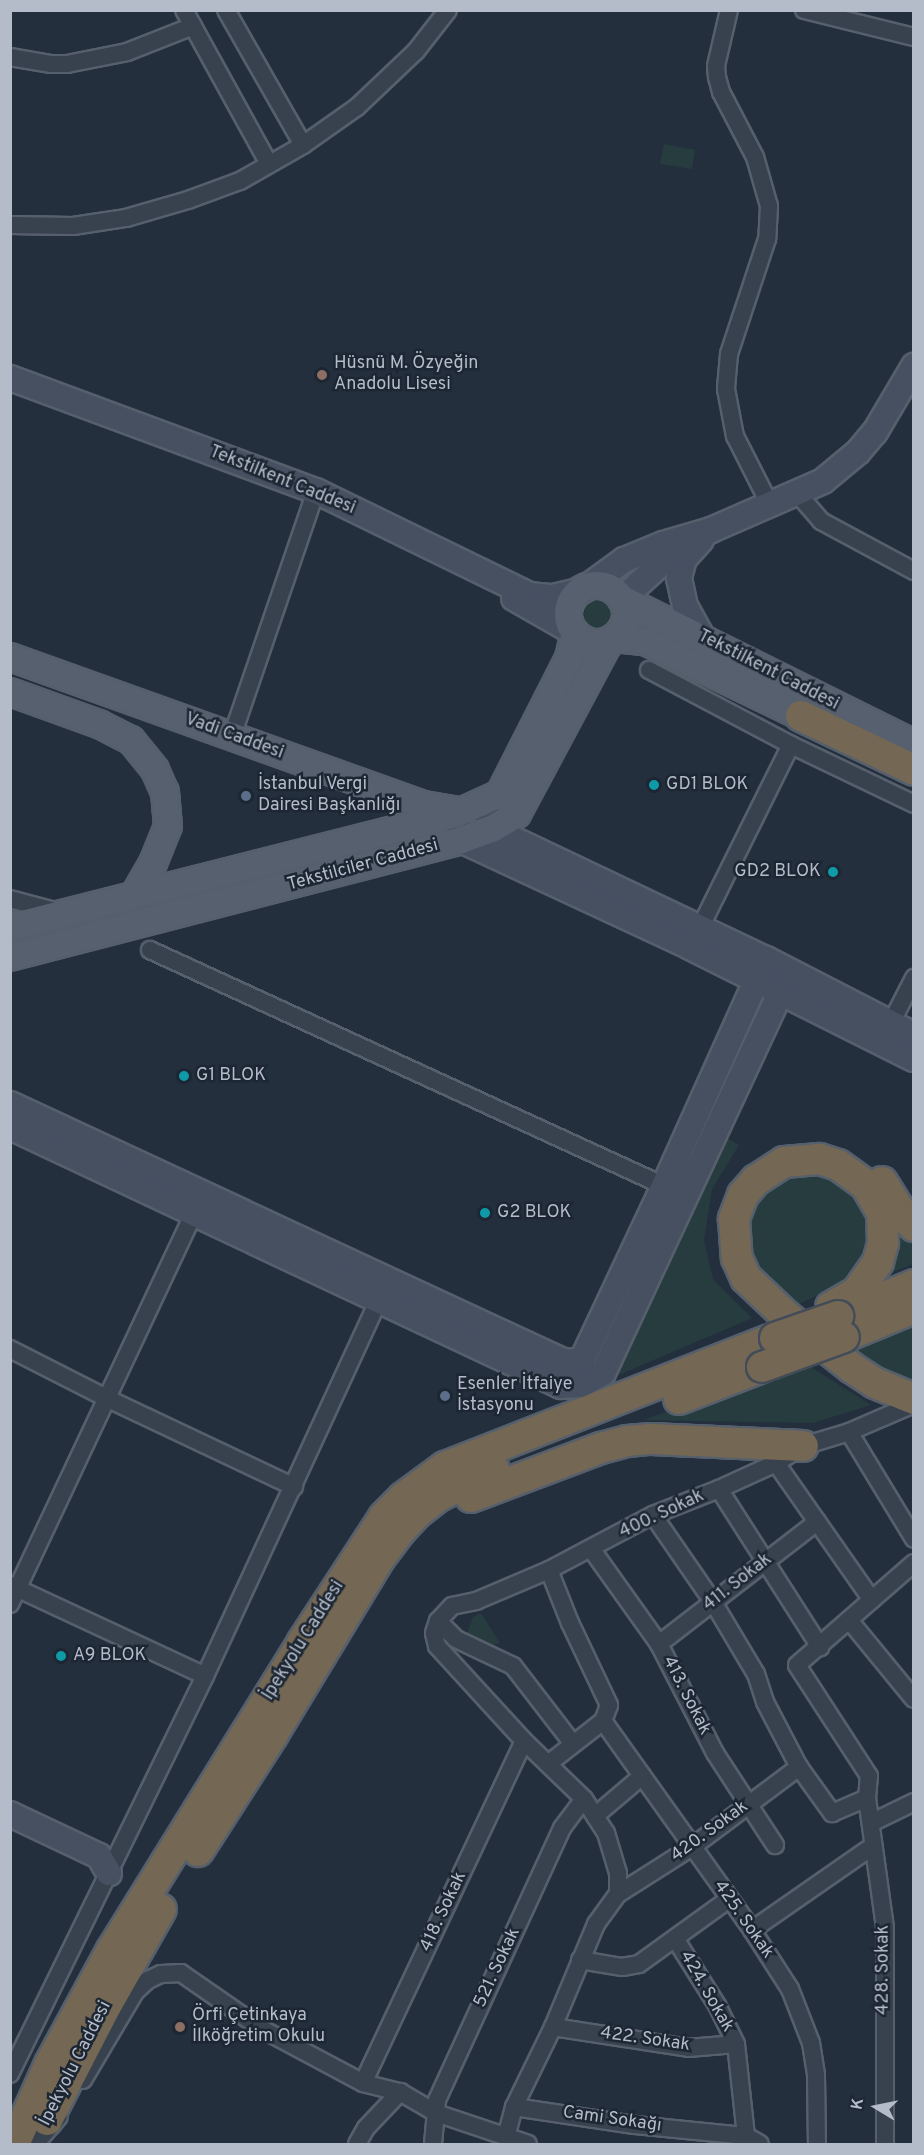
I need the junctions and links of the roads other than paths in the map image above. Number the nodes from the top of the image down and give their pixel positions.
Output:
1 (184, 10) edge
2 (226, 10) edge
3 (448, 10) edge
4 (729, 10) edge
5 (804, 10) edge
6 (193, 26) junction
7 (914, 37) edge
8 (10, 57) edge
9 (303, 146) junction
10 (269, 164) junction
11 (10, 225) edge
12 (914, 366) edge
13 (10, 378) edge
14 (10, 391) edge
15 (797, 493) junction
16 (315, 495) junction
17 (770, 505) junction
18 (711, 530) junction
19 (914, 571) edge
20 (583, 590) junction
21 (622, 599) junction
22 (575, 633) junction
23 (614, 638) junction
24 (703, 639) junction
25 (10, 657) edge
26 (648, 670) dead end
27 (10, 692) edge
28 (801, 716) junction
29 (232, 736) junction
30 (914, 744) edge
31 (791, 745) junction
32 (914, 760) edge
33 (914, 770) edge
34 (483, 802) junction
35 (914, 804) edge
36 (458, 813) junction
37 (492, 829) junction
38 (461, 840) junction
39 (134, 896) junction
40 (10, 899) edge
41 (90, 907) junction
42 (49, 915) junction
43 (10, 927) edge
44 (98, 933) junction
45 (695, 937) junction
46 (45, 948) junction
47 (150, 950) dead end
48 (10, 957) edge
49 (766, 958) junction
50 (914, 978) edge
51 (755, 980) junction
52 (785, 982) junction
53 (886, 1033) junction
54 (914, 1035) edge
55 (914, 1059) edge
56 (12, 1114) edge
57 (675, 1191) junction
58 (199, 1203) junction
59 (914, 1226) edge
60 (914, 1285) edge
61 (379, 1300) junction
62 (914, 1308) edge
63 (838, 1320) junction
64 (10, 1349) edge
65 (106, 1398) junction
66 (907, 1404) edge
67 (849, 1432) junction
68 (803, 1446) junction
69 (776, 1463) junction
70 (294, 1487) junction
71 (719, 1489) junction
72 (652, 1515) junction
73 (817, 1522) junction
74 (914, 1539) edge
75 (592, 1550) junction
76 (379, 1559) junction
77 (766, 1560) junction
78 (549, 1570) junction
79 (911, 1570) edge
80 (13, 1593) edge
81 (872, 1600) junction
82 (713, 1602) junction
83 (849, 1620) junction
84 (438, 1621) junction
85 (659, 1644) junction
86 (820, 1647) junction
87 (205, 1676) junction
88 (914, 1699) edge
89 (603, 1721) junction
90 (524, 1741) junction
91 (573, 1744) junction
92 (548, 1764) junction
93 (799, 1767) junction
94 (642, 1776) junction
95 (867, 1798) junction
96 (584, 1799) junction
97 (914, 1802) edge
98 (747, 1805) junction
99 (10, 1814) edge
100 (595, 1816) junction
101 (871, 1823) junction
102 (10, 1832) edge
103 (775, 1845) dead end
104 (873, 1846) junction
105 (692, 1847) junction
106 (109, 1873) junction
107 (618, 1894) junction
108 (729, 1899) junction
109 (752, 1929) junction
110 (675, 1940) junction
111 (580, 1960) junction
112 (553, 2026) junction
113 (736, 2044) junction
114 (12, 2065) edge
115 (363, 2083) junction
116 (400, 2092) junction
117 (514, 2107) junction
118 (436, 2113) junction
119 (506, 2137) junction
120 (756, 2142) edge
121 (29, 2144) edge
122 (527, 2144) edge
123 (357, 2145) edge
124 (433, 2145) edge
125 (817, 2145) edge
126 (885, 2145) edge

1 - 6 street
2 - 9 street
3 - 9 street
4 - 17 street
5 - 7 street
6 - 8 street
6 - 10 street
9 - 10 street
10 - 11 street
12 - 15 street
13 - 16 street, Tekstilkent Caddesi
14 - 16 street, Tekstilkent Caddesi
15 - 17 street
15 - 19 street
16 - 20 street, Tekstilkent Caddesi
16 - 22 street, Tekstilkent Caddesi
16 - 29 street
17 - 18 street
18 - 20 street
18 - 21 street
18 - 24 street
20 - 21 main road, Tekstilkent Caddesi
20 - 22 main road
21 - 23 main road
21 - 24 main road, Tekstilkent Caddesi
22 - 23 main road, Tekstilkent Caddesi
22 - 34 main road, Tekstilciler Caddesi
23 - 28 main road, Tekstilkent Caddesi
23 - 37 main road, Tekstilciler Caddesi
24 - 30 main road, Tekstilkent Caddesi
25 - 29 main road, Vadi Caddesi
26 - 31 street
27 - 39 main road
28 - 32 highway
28 - 33 highway
29 - 36 main road, Vadi Caddesi
31 - 35 street
31 - 45 street
34 - 36 main road, Tekstilciler Caddesi
34 - 37 street
36 - 38 street
36 - 39 main road, Tekstilciler Caddesi
37 - 38 main road, Tekstilciler Caddesi
37 - 45 street
38 - 44 main road, Tekstilciler Caddesi
38 - 45 street
39 - 41 main road, Tekstilciler Caddesi
40 - 42 street
41 - 42 main road, Tekstilciler Caddesi
41 - 44 street
42 - 43 main road, Tekstilciler Caddesi
42 - 46 street
44 - 46 main road, Tekstilciler Caddesi
45 - 49 street
45 - 51 street
46 - 48 main road, Tekstilciler Caddesi
47 - 57 street
49 - 51 street
49 - 52 street
50 - 53 street
51 - 52 street
51 - 57 street
52 - 53 street
52 - 57 street
53 - 54 street
53 - 55 street
56 - 58 street
57 - 58 street
57 - 61 street
58 - 61 street
58 - 65 street
59 - 66 highway
60 - 63 highway
61 - 70 street
62 - 63 highway
63 - 66 highway
63 - 76 highway, İpekyolu Caddesi, bridge
63 - 121 highway, İpekyolu Caddesi, bridge
64 - 65 street
65 - 70 street
65 - 80 street
66 - 67 street, 400. Sokak
67 - 68 street, 400. Sokak
67 - 74 street
68 - 69 street, 400. Sokak
68 - 76 highway
69 - 71 street, 400. Sokak
69 - 73 street
70 - 87 street
71 - 72 street, 400. Sokak
71 - 77 street
72 - 75 street, 400. Sokak
72 - 82 street
73 - 77 street, 411. Sokak
73 - 81 street
75 - 78 street, 400. Sokak
75 - 85 street, 413. Sokak
76 - 121 highway, İpekyolu Caddesi
77 - 82 street, 411. Sokak
77 - 86 street
78 - 84 street, 400. Sokak
78 - 89 street
79 - 81 street
80 - 87 street
81 - 83 street
82 - 85 street, 411. Sokak
82 - 93 street
83 - 86 street
83 - 88 street
84 - 90 street
84 - 91 street
85 - 98 street, 413. Sokak
86 - 95 street, 428. Sokak
87 - 106 street
89 - 91 street
89 - 94 street, 425. Sokak
90 - 92 street
90 - 115 street, 418. Sokak
91 - 92 street
92 - 96 street
93 - 95 street
93 - 98 street, 420. Sokak
94 - 100 street
94 - 105 street, 425. Sokak
95 - 101 street, 428. Sokak
96 - 100 street
96 - 118 street, 521. Sokak
97 - 101 street
98 - 103 street, 413. Sokak
98 - 105 street, 420. Sokak
99 - 106 street
100 - 107 street
101 - 104 street, 428. Sokak
102 - 106 street
104 - 109 street
104 - 126 street, 428. Sokak
105 - 107 street, 420. Sokak
105 - 108 street, 425. Sokak
106 - 114 street
107 - 111 street
108 - 109 street, 425. Sokak
108 - 110 street
109 - 125 street, 425. Sokak
110 - 111 street
110 - 113 street, 424. Sokak
111 - 112 street
112 - 113 street, 422. Sokak
112 - 117 street
113 - 120 street, 424. Sokak
115 - 116 street
115 - 121 street
116 - 118 street
116 - 123 street
117 - 119 street
117 - 120 street, Cami Sokağı
118 - 119 street
118 - 124 street, 521. Sokak
119 - 122 street

